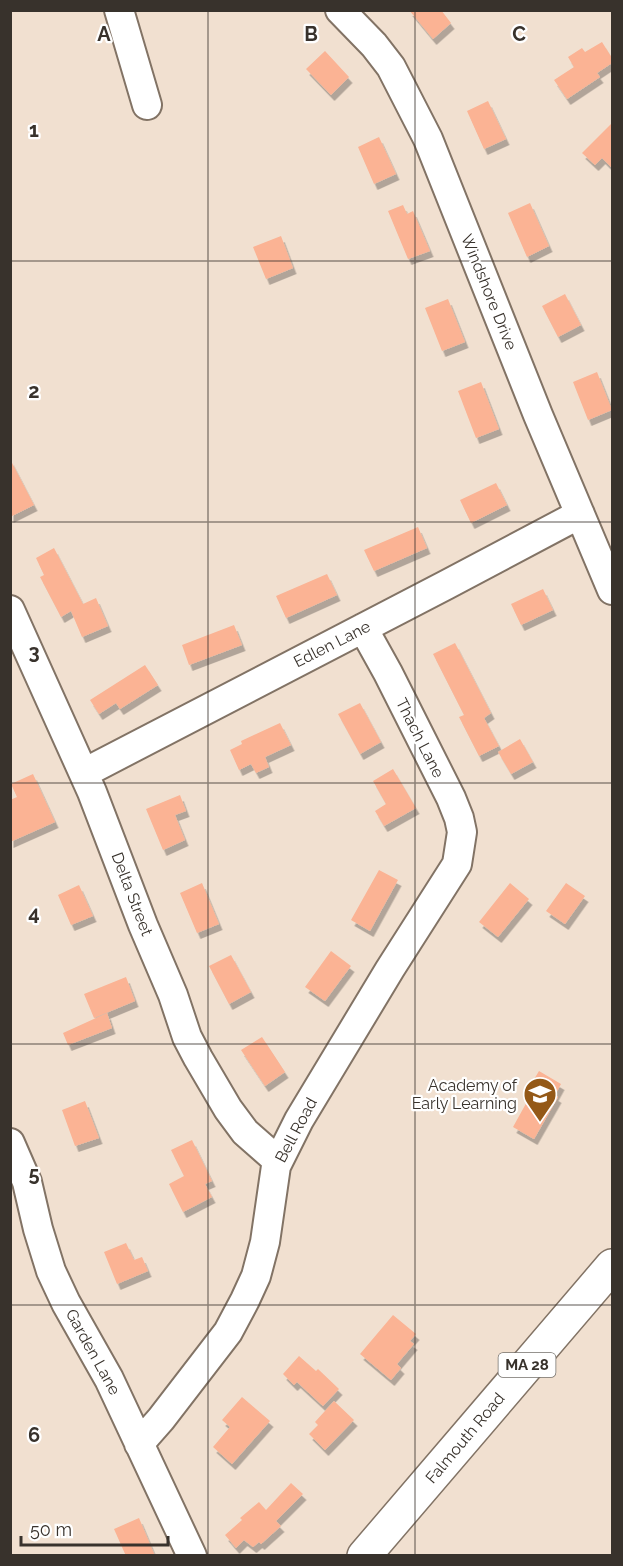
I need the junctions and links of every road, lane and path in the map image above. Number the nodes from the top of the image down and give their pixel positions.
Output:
1 (119, 10) edge
2 (340, 10) edge
3 (147, 105) dead end
4 (580, 514) junction
5 (612, 590) edge
6 (10, 610) edge
7 (363, 628) junction
8 (84, 773) junction
9 (460, 853) joint
10 (10, 1143) edge
11 (278, 1161) junction
12 (612, 1266) edge
13 (139, 1444) junction
14 (192, 1556) edge
15 (364, 1556) edge

1 - 3 street
2 - 4 street, Windshore Drive
4 - 5 street, Windshore Drive
4 - 7 street, Edlen Lane
6 - 8 street, Delta Street
7 - 8 street, Edlen Lane
7 - 9 street, Thach Lane
8 - 11 street, Delta Street
9 - 11 street, Bell Road
10 - 13 street, Garden Lane
11 - 13 street, Bell Road
12 - 15 main road, Falmouth Road / MA 28
13 - 14 street, Garden Lane

